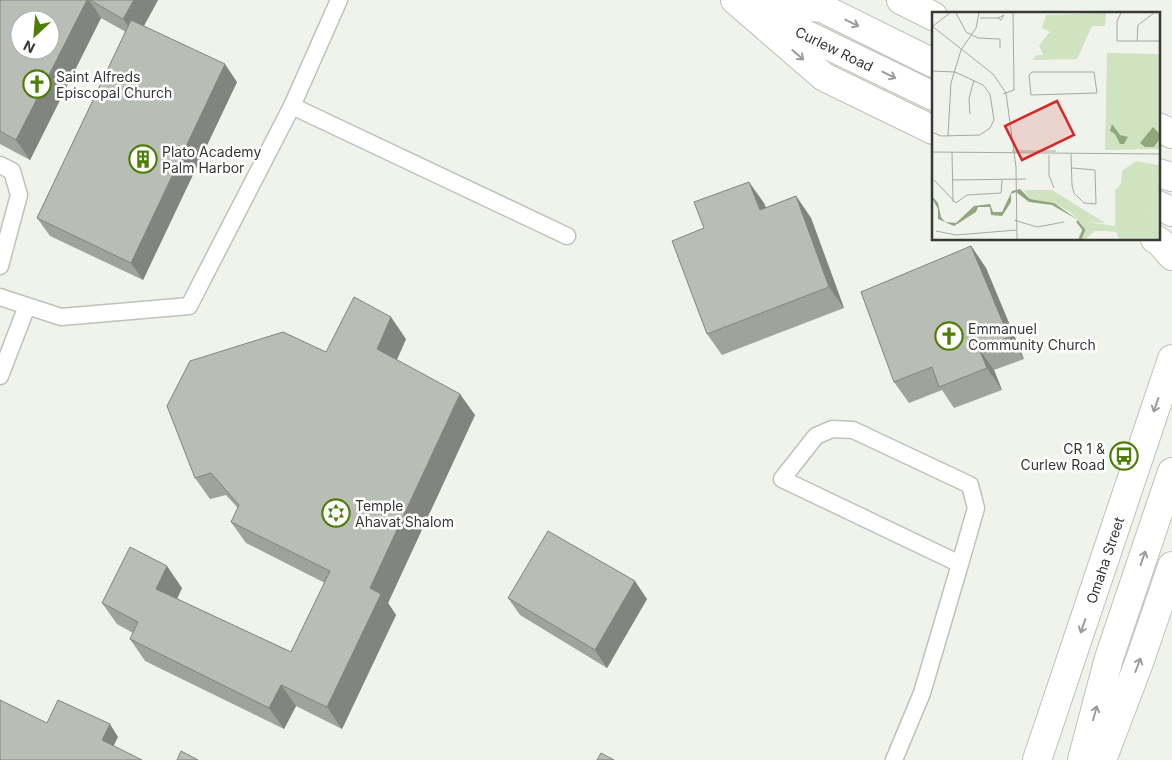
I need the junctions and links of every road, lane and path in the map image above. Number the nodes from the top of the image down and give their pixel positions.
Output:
1 (339, 0) edge
2 (735, 0) edge
3 (932, 63) edge
4 (932, 96) edge
5 (292, 106) junction
6 (1160, 128) edge
7 (932, 130) edge
8 (1172, 134) edge
9 (0, 165) edge
10 (1160, 173) edge
11 (1172, 177) edge
12 (1160, 206) edge
13 (1172, 212) edge
14 (567, 236) dead end
15 (1157, 240) edge
16 (1172, 256) edge
17 (0, 266) edge
18 (0, 297) edge
19 (27, 306) junction
20 (1172, 359) edge
21 (0, 376) edge
22 (1172, 472) edge
23 (960, 564) junction
24 (1172, 566) edge
25 (894, 760) edge
26 (1038, 760) edge
27 (1082, 760) edge
28 (1102, 760) edge

1 - 5 lane
2 -> 3 main road
2 -> 4 main road, Curlew Road
2 -> 7 main road
5 - 14 lane
5 - 19 lane
6 - 8 main road
9 - 17 lane
10 - 11 main road
12 - 13 main road
15 - 16 main road
18 - 19 lane
19 - 21 lane
20 -> 26 main road, Omaha Street
27 -> 22 main road
23 - 23 lane
23 - 25 lane
28 -> 24 main road

